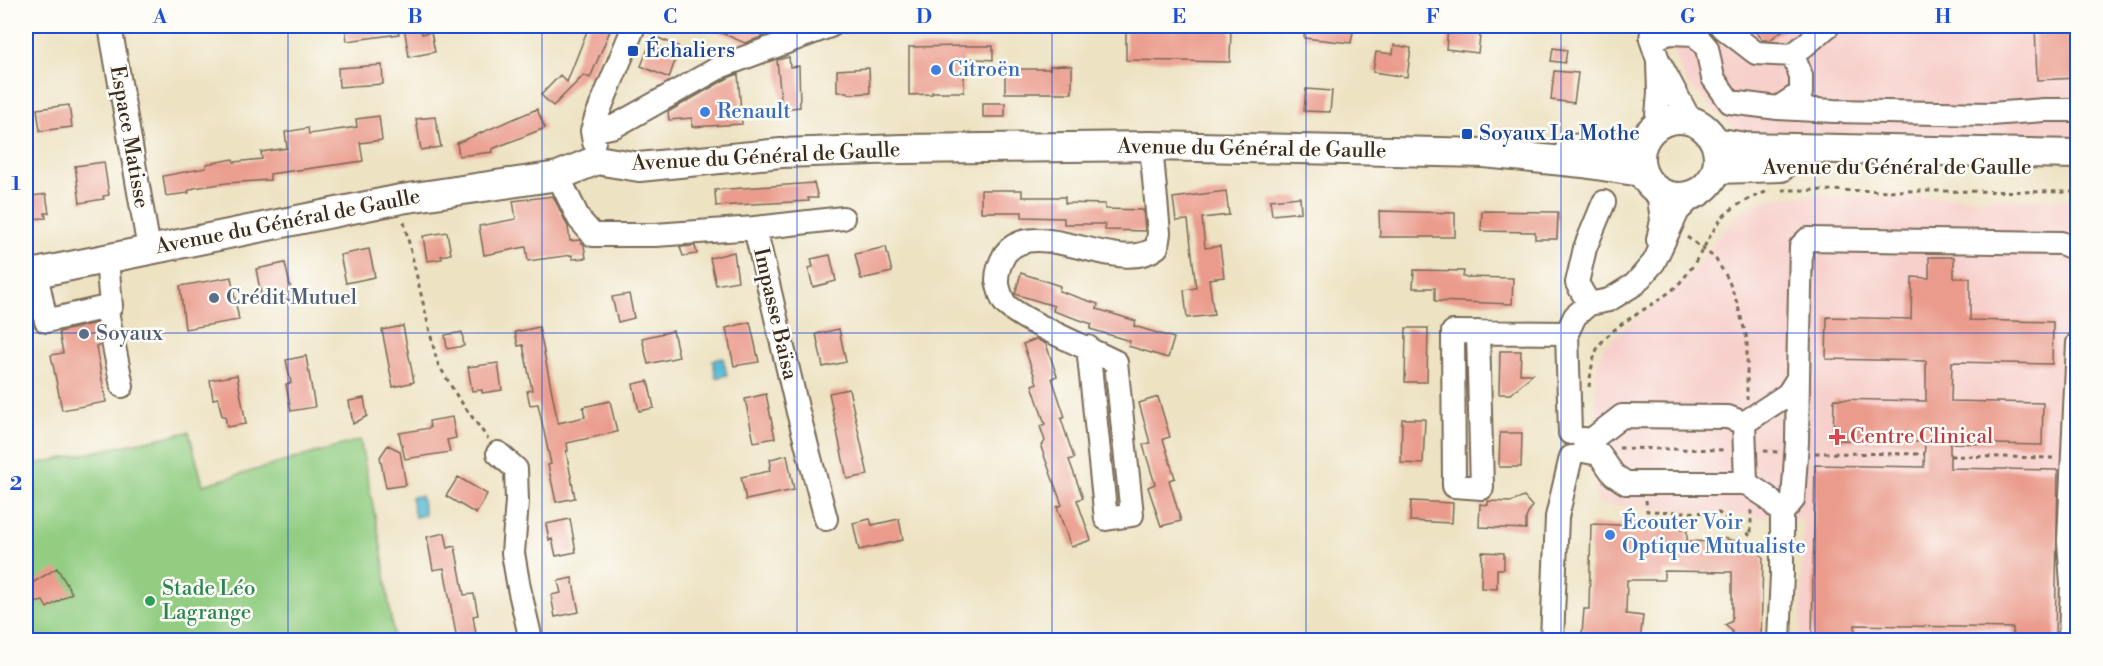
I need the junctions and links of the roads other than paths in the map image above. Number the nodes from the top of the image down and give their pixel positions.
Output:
1 (110, 26) edge
2 (634, 26) edge
3 (830, 26) edge
4 (1721, 26) edge
5 (1828, 26) edge
6 (1654, 42) edge
7 (1793, 55) junction
8 (1801, 76) junction
9 (1778, 108) junction
10 (2078, 110) edge
11 (1832, 111) junction
12 (1690, 120) junction
13 (592, 131) junction
14 (1151, 146) junction
15 (2078, 154) edge
16 (1716, 155) junction
17 (1649, 159) junction
18 (597, 160) junction
19 (2078, 169) edge
20 (558, 176) junction
21 (1694, 195) junction
22 (1604, 202) dead end
23 (843, 218) dead end
24 (755, 228) junction
25 (148, 249) junction
26 (2078, 250) edge
27 (107, 259) junction
28 (1654, 262) junction
29 (31, 274) edge
30 (1589, 304) junction
31 (106, 307) junction
32 (1478, 332) junction
33 (1567, 333) junction
34 (2078, 343) edge
35 (1088, 347) junction
36 (1798, 378) junction
37 (2076, 384) edge
38 (122, 386) dead end
39 (1746, 415) junction
40 (1577, 445) junction
41 (498, 453) road end
42 (1746, 483) junction
43 (1782, 513) junction
44 (826, 519) dead end
45 (2073, 537) edge
46 (531, 640) edge
47 (1552, 640) edge
48 (1779, 640) edge
49 (2070, 640) edge

1 - 25 street, Espace Matisse
2 - 13 street
3 - 13 street
4 - 7 street
5 - 7 street
6 - 9 street
6 - 12 street
6 - 17 street
7 - 8 street
8 - 9 street
8 - 11 street
9 - 11 street
10 - 11 street
12 - 16 main road
12 - 17 main road
13 - 18 street
14 - 17 main road, Avenue du Général de Gaulle
14 - 18 main road, Avenue du Général de Gaulle
14 - 35 street
15 - 16 main road
16 - 19 main road, Avenue du Général de Gaulle
16 - 21 main road
17 - 21 main road
17 - 28 street
18 - 20 main road, Avenue du Général de Gaulle
20 - 24 street, Impasse Baïsa
20 - 25 main road, Avenue du Général de Gaulle
21 - 28 street
22 - 30 street
23 - 24 street
24 - 44 street, Impasse Baïsa
25 - 27 main road, Avenue du Général de Gaulle
26 - 36 street
27 - 29 main road, Avenue du Général de Gaulle
27 - 31 street
28 - 30 street
29 - 31 street
30 - 33 street
31 - 38 street
32 - 32 street
32 - 33 street
33 - 40 street
34 - 37 street
35 - 35 street
36 - 39 street
36 - 43 street
37 - 45 street
39 - 40 street
39 - 42 street
40 - 42 street
40 - 47 street
41 - 46 street
42 - 43 street
43 - 48 street
45 - 49 street

